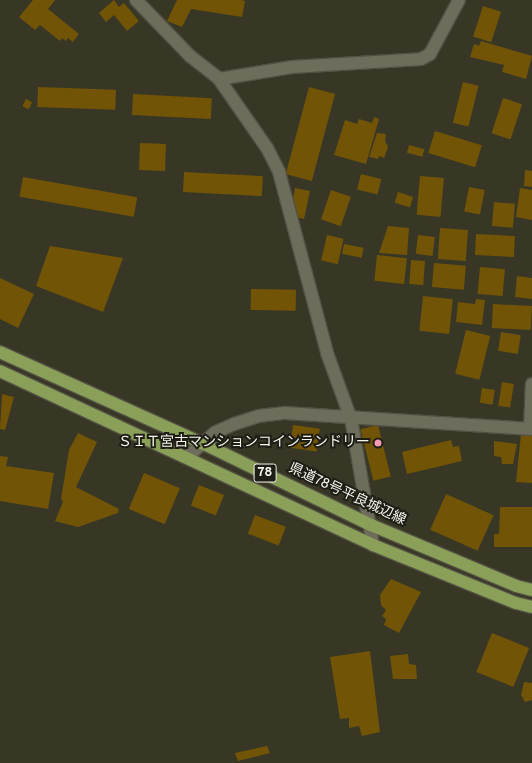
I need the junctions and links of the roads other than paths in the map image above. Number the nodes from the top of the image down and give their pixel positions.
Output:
1 (136, 0) edge
2 (459, 0) edge
3 (219, 79) junction
4 (0, 352) edge
5 (0, 371) edge
6 (532, 384) edge
7 (351, 419) junction
8 (531, 429) edge
9 (202, 443) junction
10 (187, 456) junction
11 (371, 524) junction
12 (373, 544) junction
13 (532, 590) edge
14 (532, 607) edge

1 - 3 street
2 - 3 street
3 - 7 street
4 - 9 main road, 県道78号平良城辺線 / 78
5 - 10 main road, 78
6 - 8 street
7 - 8 street
7 - 9 street
7 - 11 street
9 - 10 street
9 - 11 main road, 県道78号平良城辺線 / 78
10 - 12 main road, 78
11 - 12 street
11 - 13 main road, 県道78号平良城辺線 / 78
12 - 14 main road, 78

